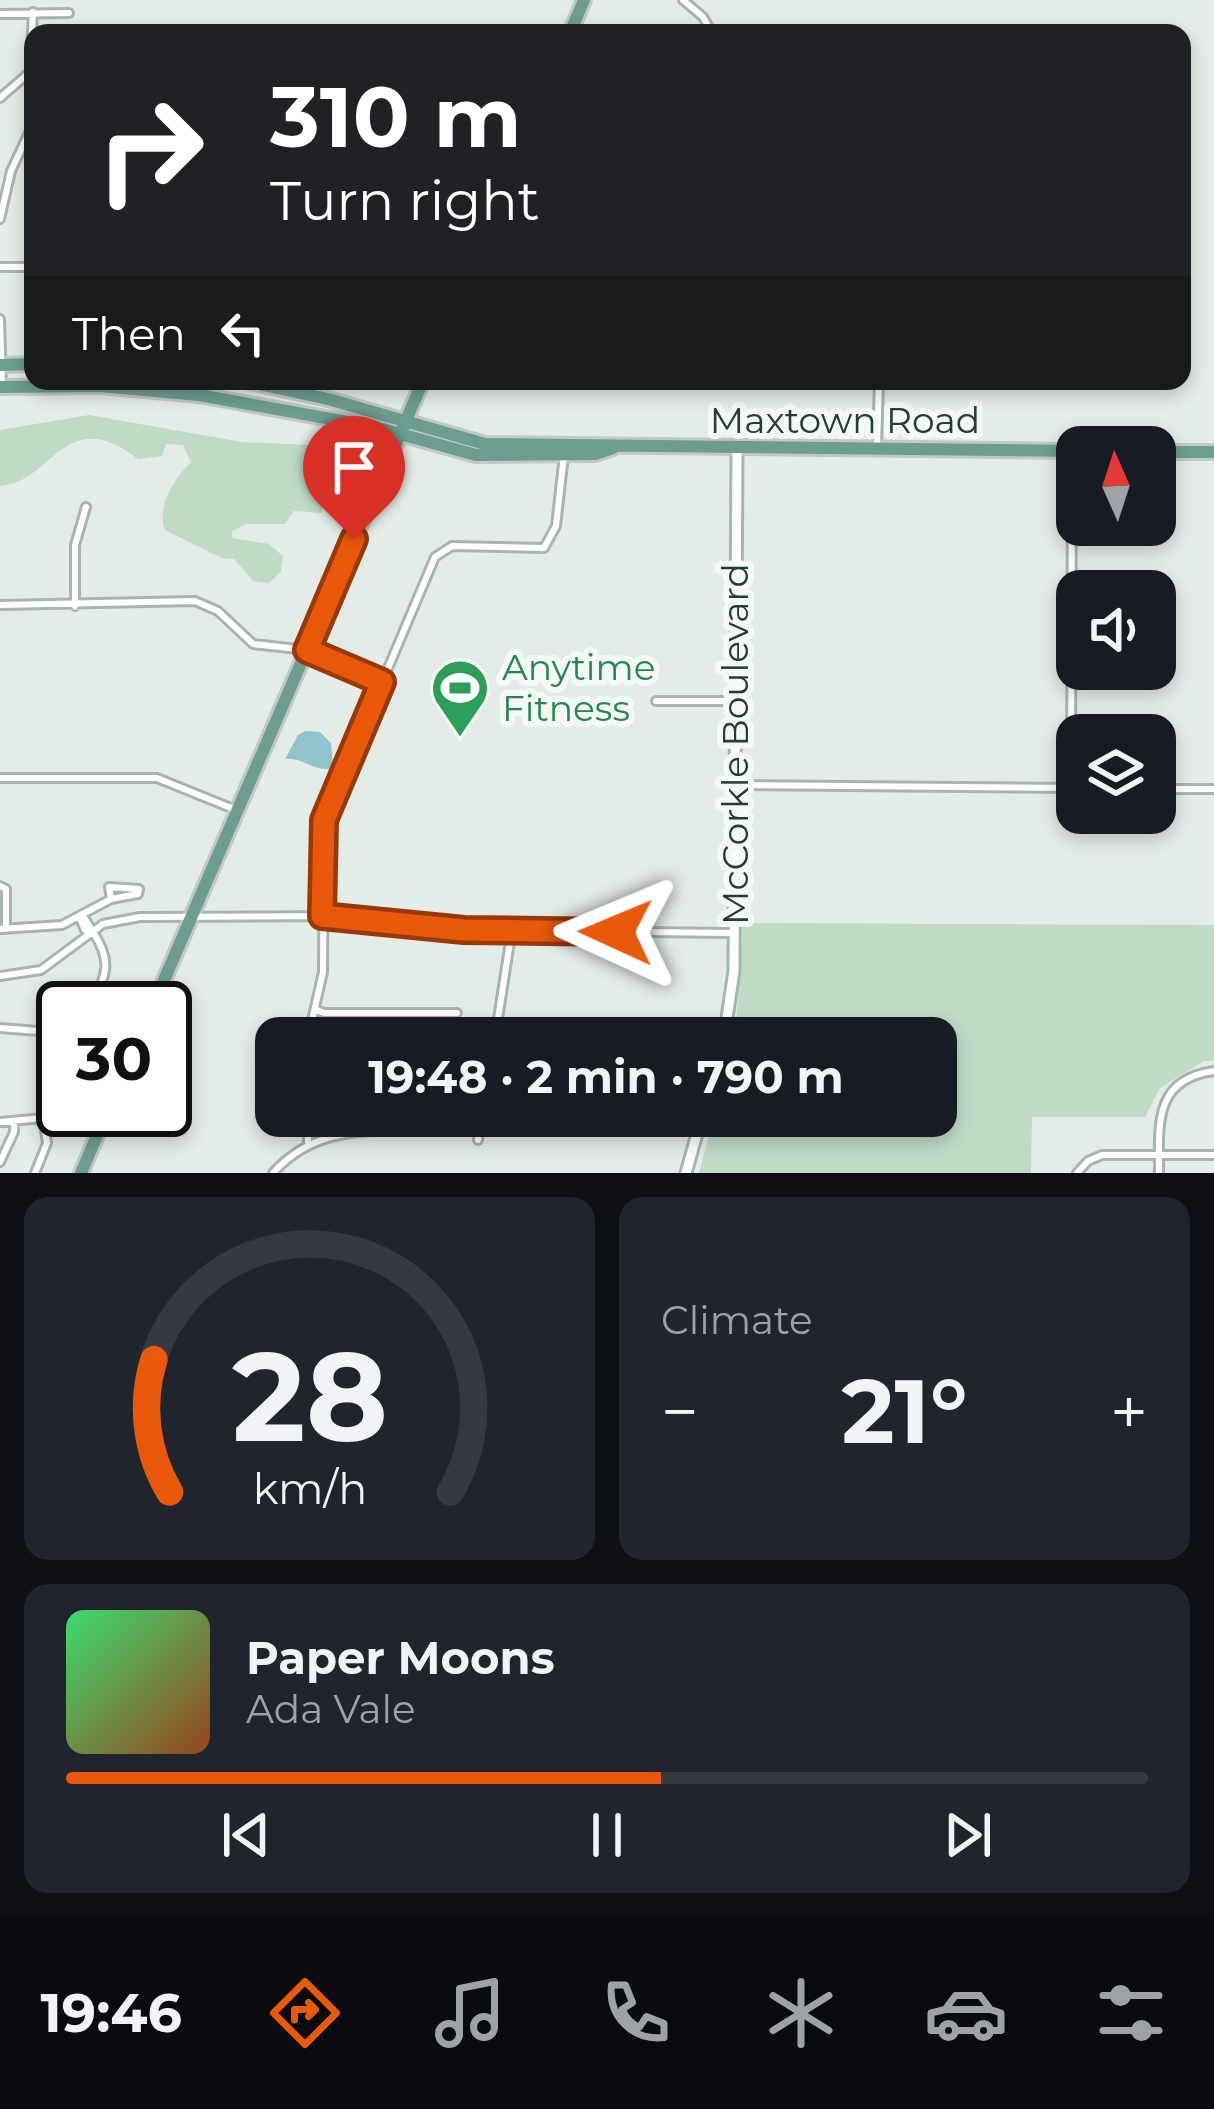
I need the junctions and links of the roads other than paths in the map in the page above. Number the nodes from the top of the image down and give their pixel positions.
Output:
1 (683, 0) edge
2 (33, 12) junction
3 (69, 13) dead end
4 (0, 14) edge
5 (33, 24) edge
6 (707, 24) edge
7 (24, 78) edge
8 (0, 98) edge
9 (24, 142) edge
10 (0, 219) edge
11 (0, 319) edge
12 (1, 365) edge
13 (1, 387) edge
14 (150, 390) edge
15 (286, 390) edge
16 (419, 390) edge
17 (879, 390) edge
18 (402, 428) junction
19 (567, 449) junction
20 (737, 450) junction
21 (877, 450) junction
22 (1056, 452) edge
23 (1176, 452) edge
24 (1214, 452) edge
25 (86, 507) dead end
26 (1074, 546) edge
27 (0, 605) edge
28 (75, 606) junction
29 (307, 650) junction
30 (382, 682) junction
31 (656, 701) dead end
32 (736, 701) junction
33 (1074, 714) edge
34 (0, 778) edge
35 (736, 785) junction
36 (1056, 788) edge
37 (1176, 789) edge
38 (1214, 789) edge
39 (237, 810) junction
40 (0, 886) edge
41 (111, 898) junction
42 (79, 916) junction
43 (322, 916) junction
44 (190, 919) junction
45 (3, 929) edge
46 (512, 929) junction
47 (93, 932) junction
48 (734, 932) junction
49 (0, 976) edge
50 (100, 981) edge
51 (164, 981) edge
52 (315, 1009) junction
53 (457, 1013) dead end
54 (313, 1017) edge
55 (498, 1017) edge
56 (728, 1017) edge
57 (0, 1028) edge
58 (36, 1031) edge
59 (1214, 1071) edge
60 (36, 1119) edge
61 (14, 1121) junction
62 (0, 1122) edge
63 (48, 1137) edge
64 (96, 1137) edge
65 (308, 1137) edge
66 (330, 1137) edge
67 (478, 1137) edge
68 (696, 1137) edge
69 (478, 1140) dead end
70 (308, 1144) junction
71 (1159, 1154) junction
72 (1214, 1155) edge
73 (0, 1162) edge
74 (35, 1173) edge
75 (81, 1173) edge
76 (273, 1173) edge
77 (686, 1173) edge
78 (1077, 1173) edge
79 (1159, 1173) edge

1 - 6 street
2 - 3 street
2 - 4 street
2 - 5 street
7 - 8 street
9 - 10 street
11 - 12 street
12 - 13 street
14 - 18 main road
15 - 18 main road
16 - 18 main road
17 - 21 street
18 - 19 main road, Maxtown Road
18 - 19 main road, Maxtown Road
18 - 29 main road
19 - 20 main road, Maxtown Road
19 - 30 street
20 - 21 main road, Maxtown Road
20 - 32 street, McCorkle Boulevard
21 - 22 main road, Maxtown Road
23 - 24 main road
25 - 28 street
26 - 33 street
27 - 28 street
28 - 29 street
29 - 30 street
29 - 39 main road
30 - 43 street
31 - 32 street
32 - 35 street, McCorkle Boulevard
34 - 39 street
35 - 36 street
35 - 48 street, McCorkle Boulevard
37 - 38 street
39 - 44 main road
40 - 45 street
41 - 41 street
41 - 42 street
42 - 45 street
42 - 47 street
43 - 44 street
43 - 46 street
43 - 52 street
44 - 47 street
44 - 51 main road
46 - 48 street
46 - 55 street
47 - 49 street
47 - 50 street
48 - 56 street, McCorkle Boulevard
52 - 53 street
52 - 54 street
57 - 58 street
59 - 71 street
60 - 61 street
61 - 62 street
61 - 73 street
63 - 74 street
64 - 75 main road
65 - 70 street
66 - 70 street
67 - 69 street
68 - 77 street
70 - 76 street
71 - 72 street
71 - 78 street
71 - 79 street

